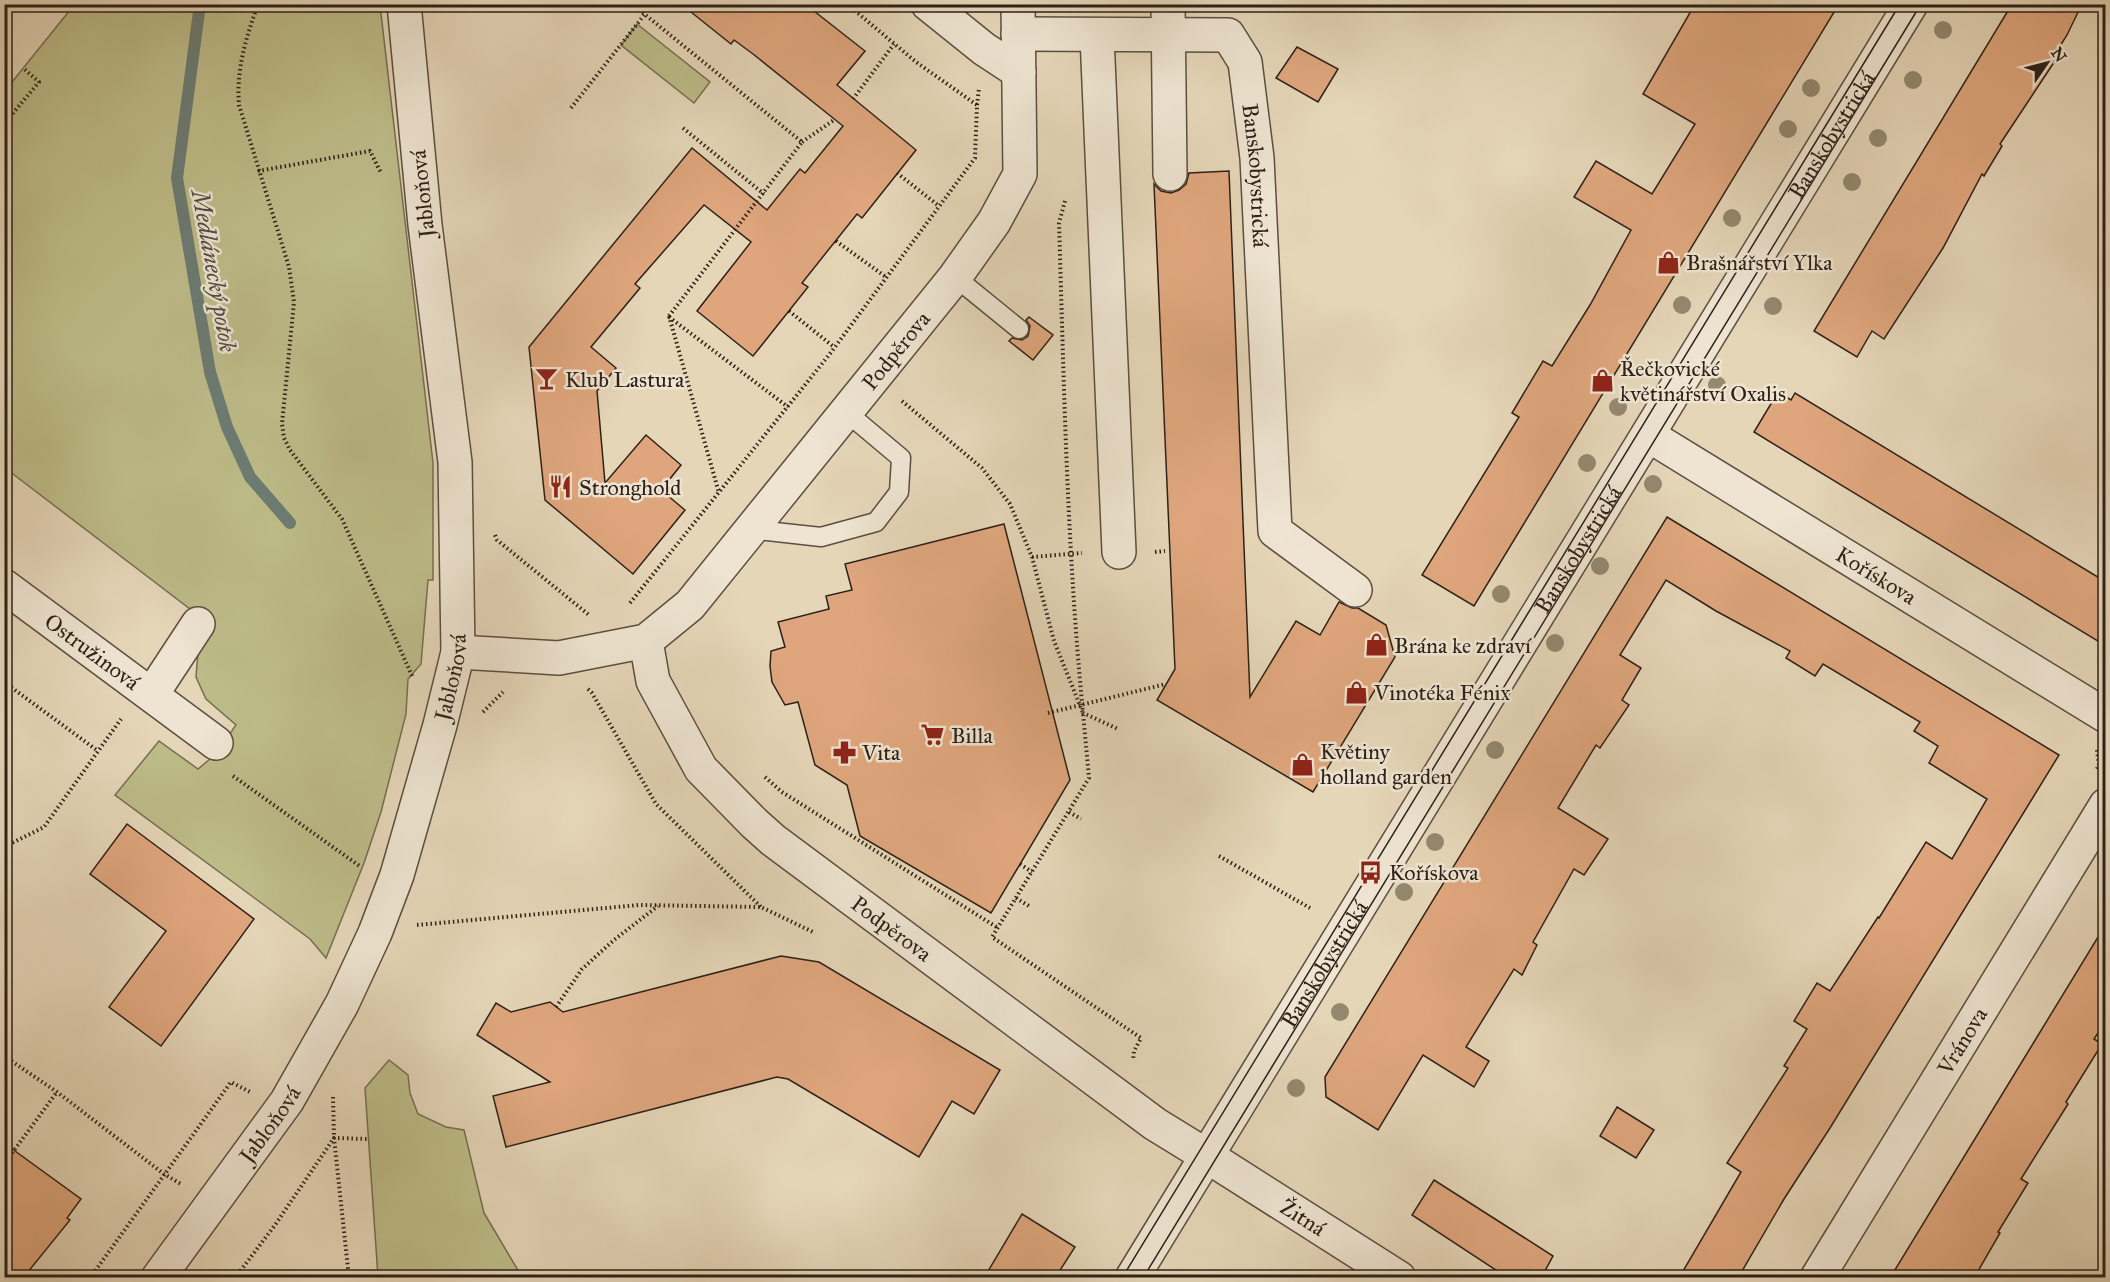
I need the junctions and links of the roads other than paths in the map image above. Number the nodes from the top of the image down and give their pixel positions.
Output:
1 (404, 4) edge
2 (928, 4) edge
3 (1911, 4) edge
4 (1018, 19) edge
5 (1169, 19) edge
6 (1097, 36) junction
7 (1019, 72) junction
8 (1170, 174) dead end
9 (955, 277) junction
10 (1019, 328) dead end
11 (845, 411) junction
12 (1648, 435) junction
13 (749, 529) junction
14 (1119, 552) dead end
15 (4, 586) edge
16 (1355, 590) dead end
17 (198, 624) dead end
18 (646, 641) junction
19 (458, 652) junction
20 (140, 702) junction
21 (2106, 716) edge
22 (216, 743) dead end
23 (2106, 805) edge
24 (1207, 1156) junction
25 (158, 1278) edge
26 (1132, 1278) edge
27 (1399, 1278) edge
28 (1817, 1278) edge

1 - 19 street, Jabloňová
2 - 7 street
3 - 12 street, Banskobystrická
4 - 6 street, Banskobystrická
4 - 7 street, Podpěrova
5 - 6 street, Banskobystrická
5 - 8 street
5 - 16 street, Banskobystrická
6 - 14 street
7 - 9 street, Podpěrova
9 - 10 lane
9 - 11 street, Podpěrova
11 - 13 street, Podpěrova
11 - 13 lane
12 - 21 street, Kořískova
12 - 24 street, Banskobystrická
13 - 18 street, Podpěrova
15 - 20 street, Ostružinová
17 - 20 street, Ostružinová
18 - 19 street, Podpěrova
18 - 24 street, Podpěrova
19 - 25 street, Jabloňová
20 - 22 street, Ostružinová
23 - 28 street, Vránova
24 - 26 street, Banskobystrická
24 - 27 street, Žitná

